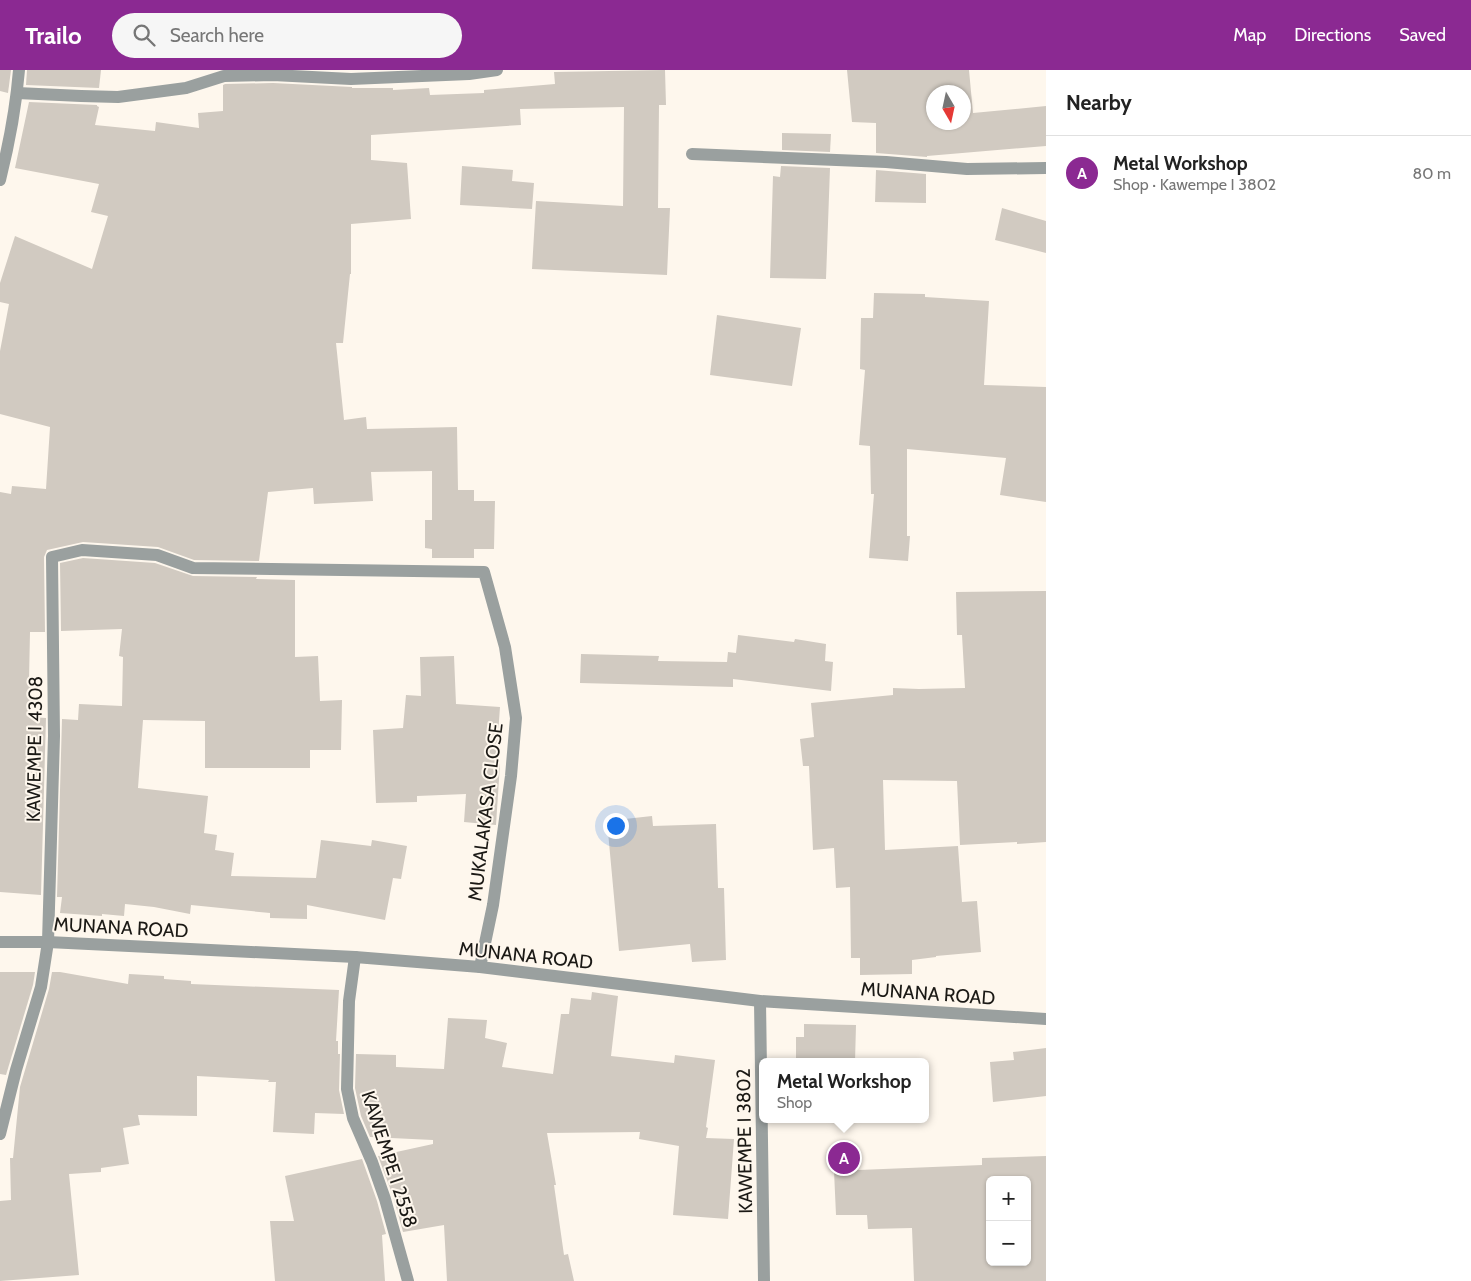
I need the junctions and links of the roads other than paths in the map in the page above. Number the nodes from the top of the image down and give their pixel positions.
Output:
1 (19, 70) edge
2 (497, 70) edge
3 (17, 93) junction
4 (692, 154) dead end
5 (1046, 168) edge
6 (0, 180) edge
7 (52, 556) joint
8 (0, 942) edge
9 (48, 942) junction
10 (355, 957) junction
11 (480, 967) junction
12 (760, 1001) junction
13 (1046, 1019) edge
14 (761, 1058) edge
15 (762, 1123) edge
16 (0, 1134) edge
17 (408, 1281) edge
18 (764, 1281) edge

1 - 3 street
2 - 3 street
3 - 6 street
4 - 5 street
7 - 9 street, KAWEMPE I 4308
7 - 11 street, MUKALAKASA CLOSE
8 - 9 street, MUNANA ROAD
9 - 10 street, MUNANA ROAD
9 - 16 street, KAWEMPE I 4308
10 - 11 street, MUNANA ROAD
10 - 17 street, KAWEMPE I 2558
11 - 12 street, MUNANA ROAD
12 - 13 street, MUNANA ROAD
12 - 14 street, KAWEMPE I 3802
15 - 18 street, KAWEMPE I 3802

